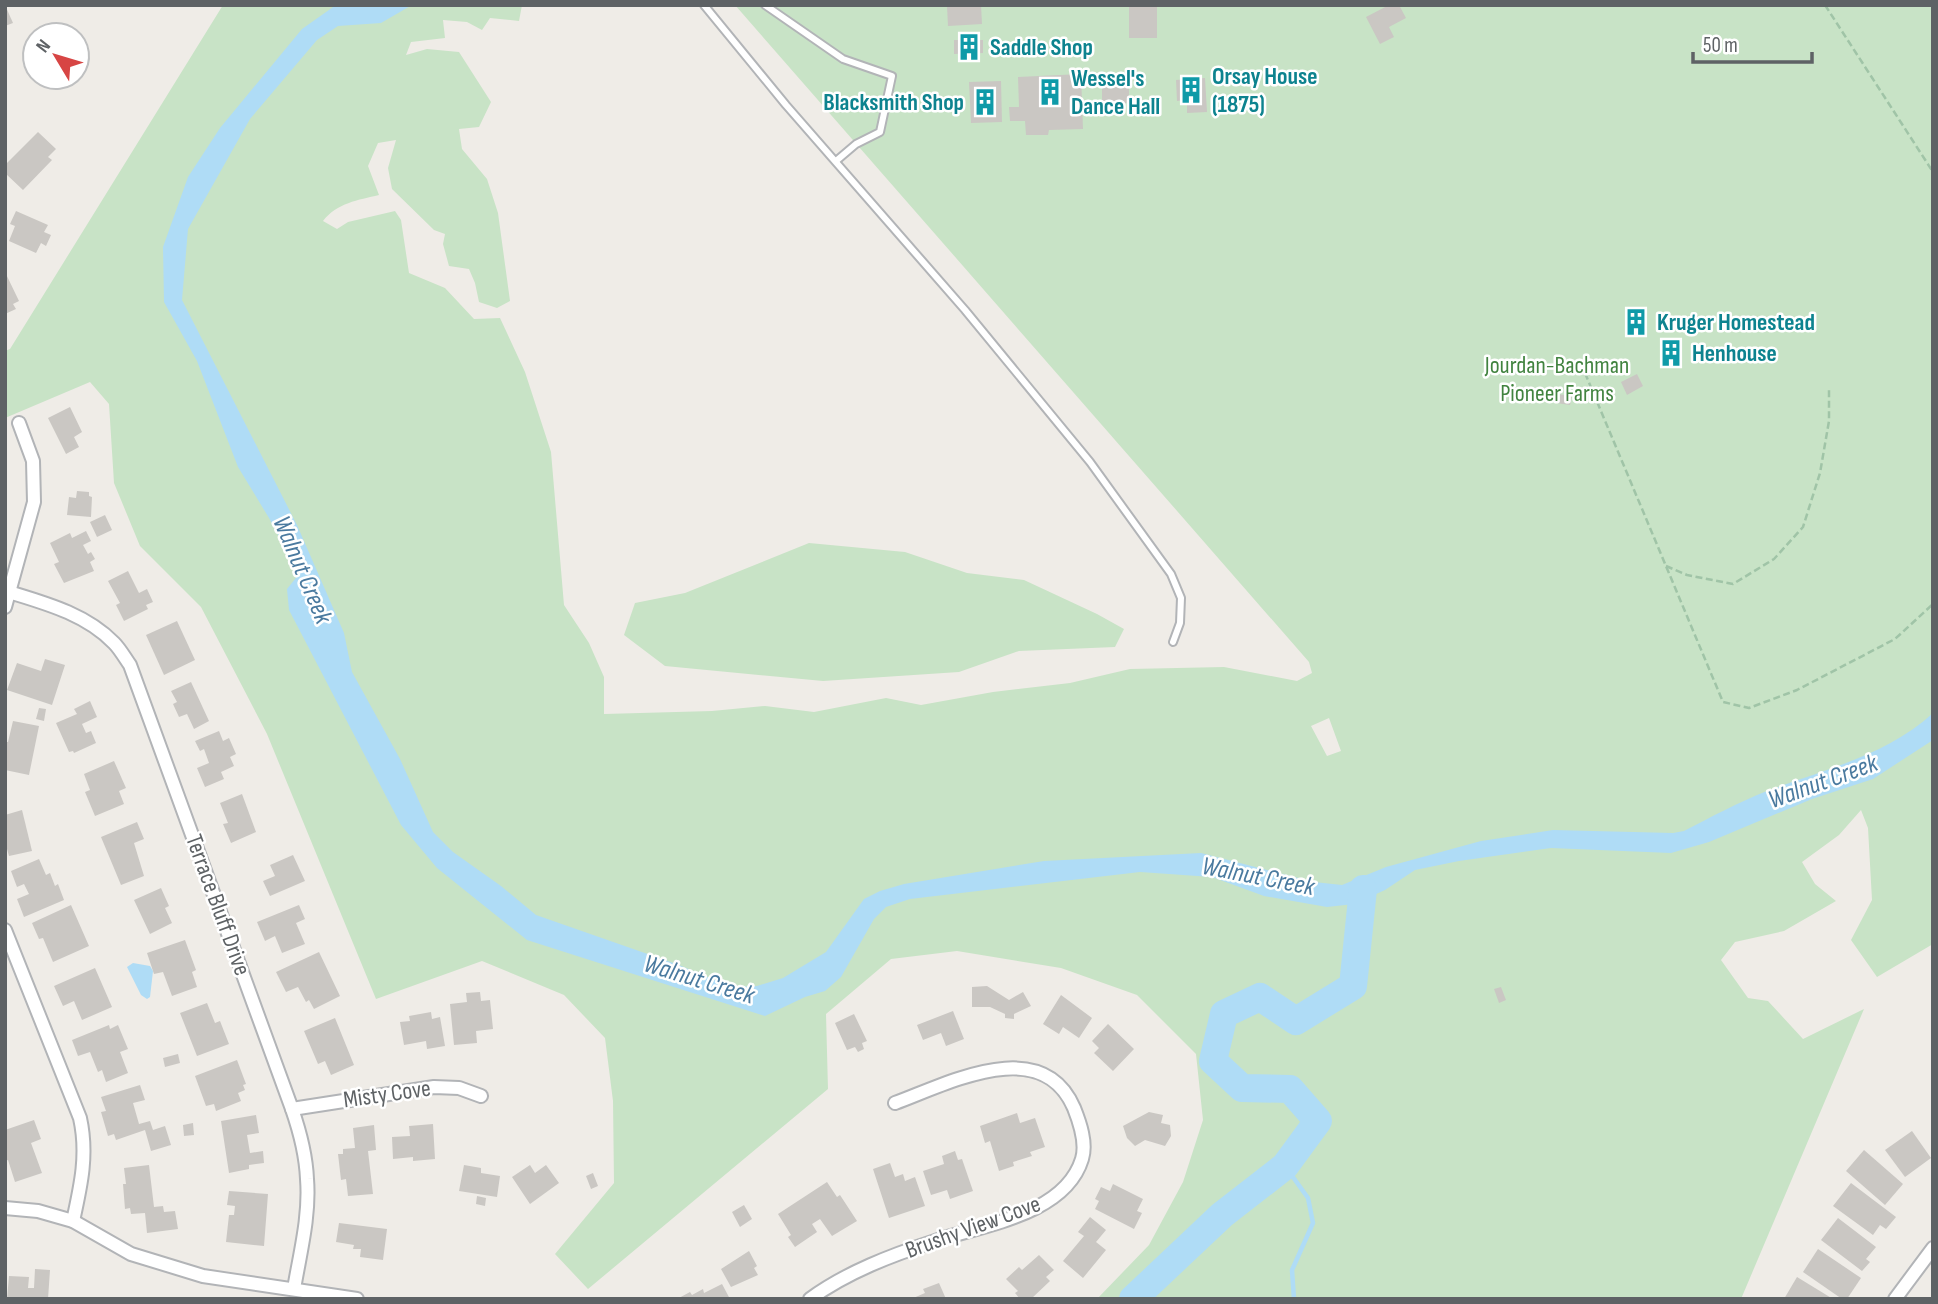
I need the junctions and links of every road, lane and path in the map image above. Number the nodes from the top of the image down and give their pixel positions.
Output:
1 (704, 5) edge
2 (765, 5) edge
3 (1825, 5) edge
4 (836, 161) junction
5 (1933, 172) edge
6 (1585, 373) dead end
7 (1829, 388) dead end
8 (19, 423) dead end
9 (1666, 566) junction
10 (9, 592) junction
11 (1933, 604) edge
12 (5, 607) edge
13 (1173, 642) dead end
14 (5, 930) edge
15 (481, 1096) dead end
16 (895, 1103) dead end
17 (292, 1109) junction
18 (5, 1208) edge
19 (73, 1221) junction
20 (1933, 1248) edge
21 (294, 1289) junction
22 (358, 1299) edge
23 (810, 1299) edge
24 (1895, 1299) edge

1 - 4 lane
2 - 4 lane
3 - 5 path
4 - 13 lane
6 - 9 path
7 - 9 path
8 - 10 street
9 - 11 path
10 - 12 street
10 - 17 street, Terrace Bluff Drive
14 - 19 street
15 - 17 street, Misty Cove
16 - 23 street, Brushy View Cove
17 - 21 street, Terrace Bluff Drive
18 - 19 street
19 - 21 street
20 - 24 street
21 - 22 street

